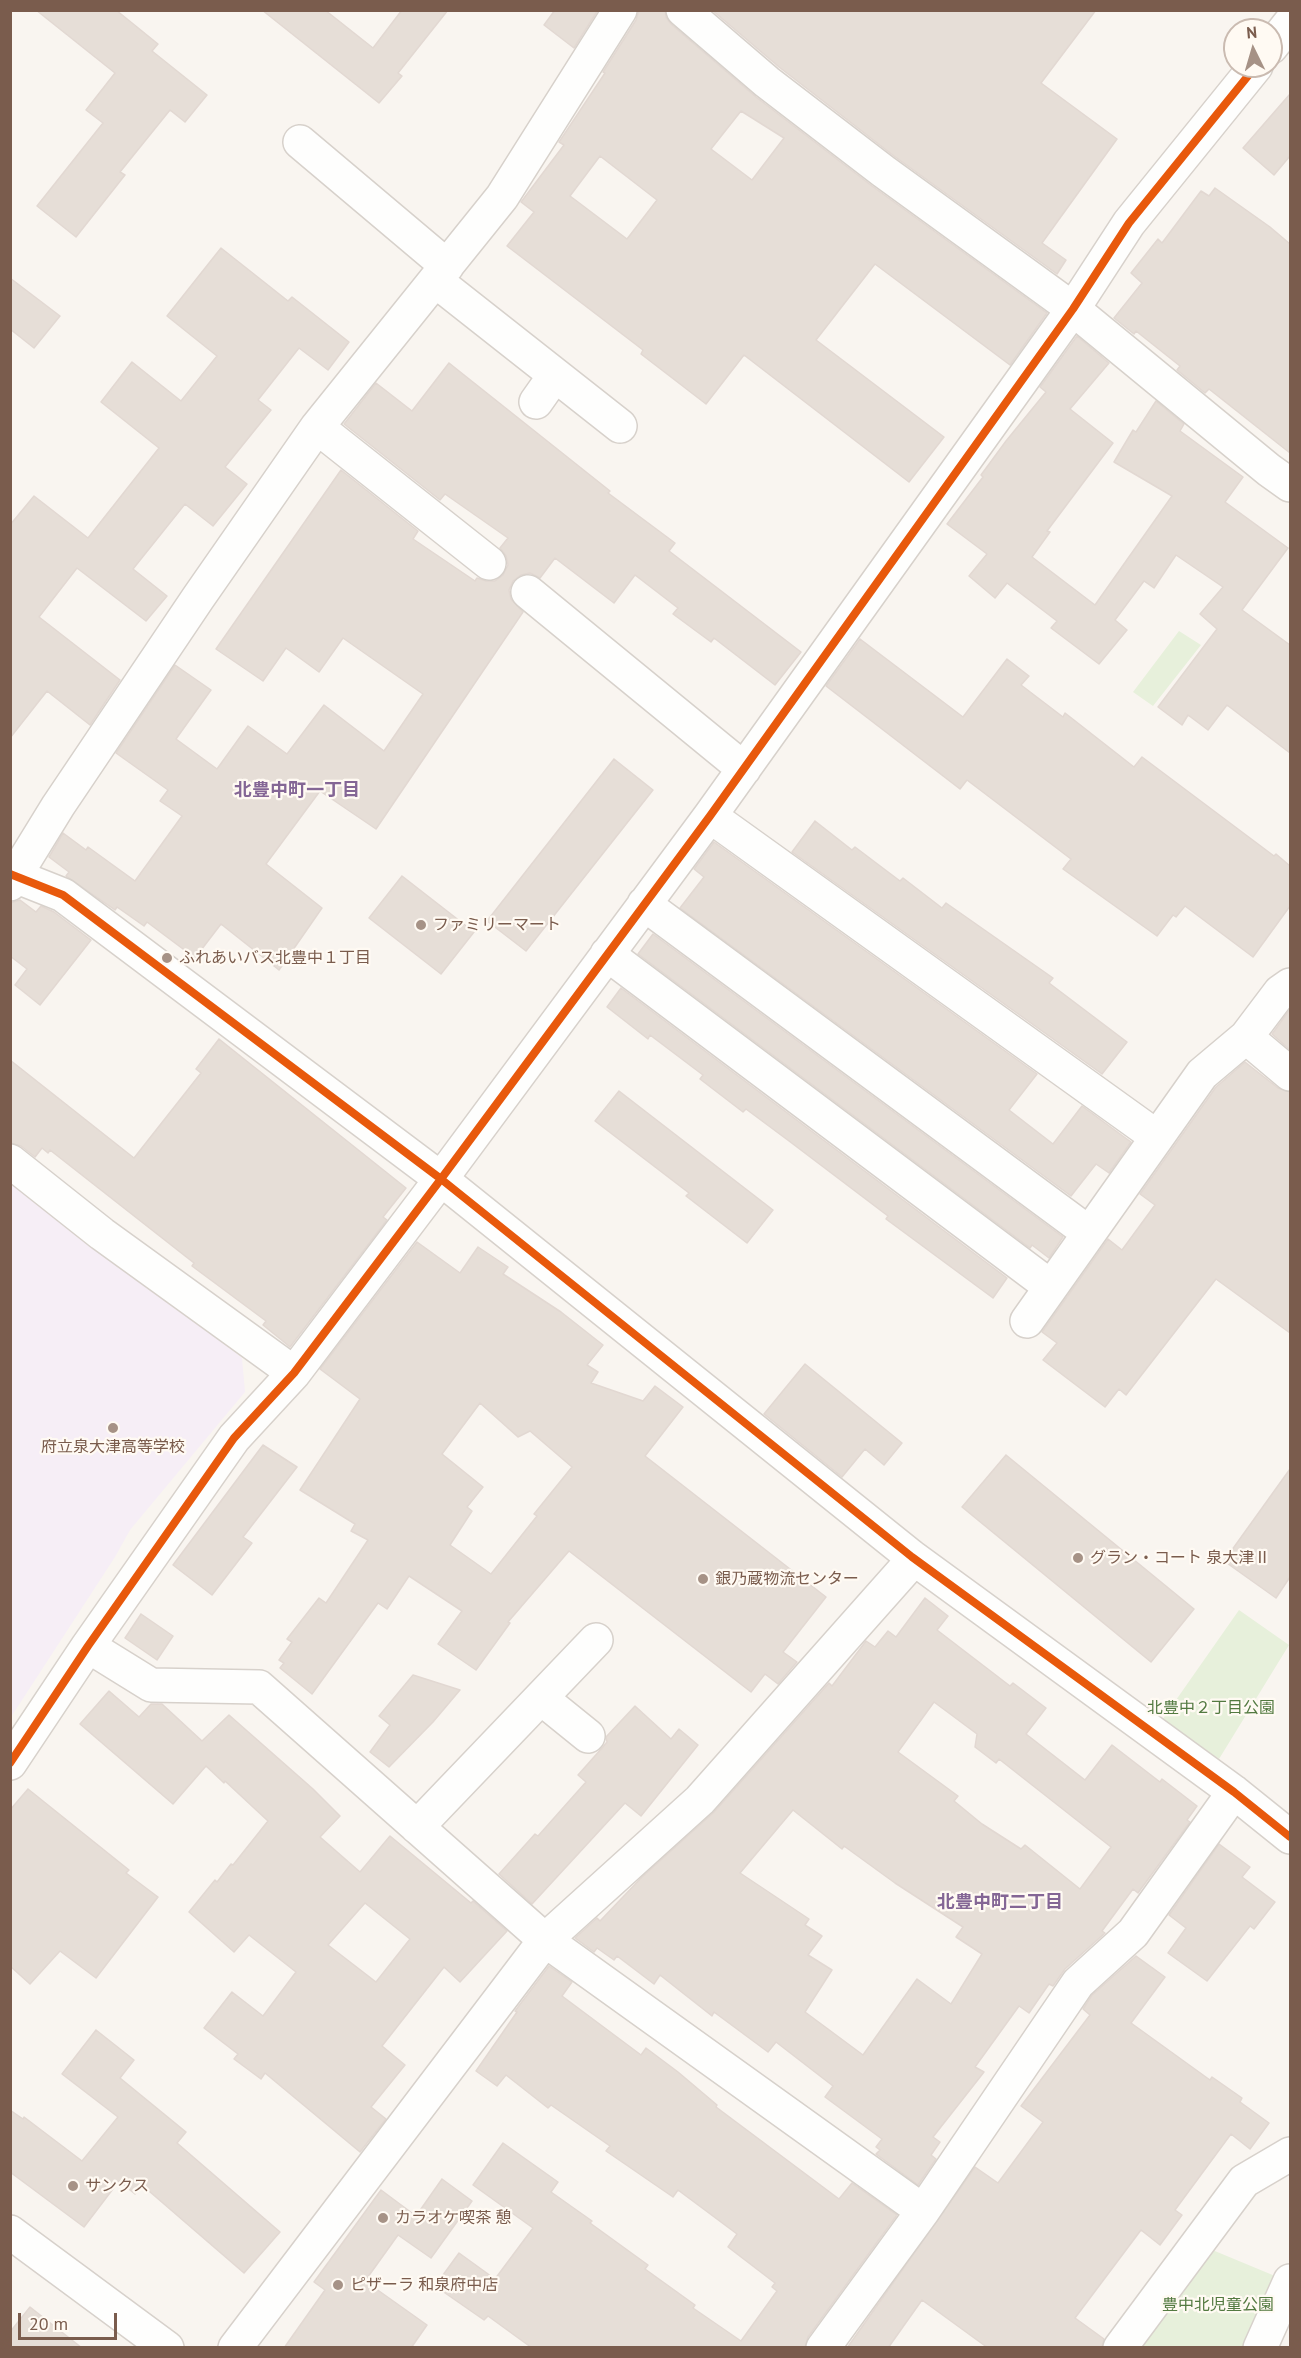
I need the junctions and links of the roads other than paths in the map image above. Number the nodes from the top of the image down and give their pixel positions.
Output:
1 (620, 10) edge
2 (683, 10) edge
3 (1246, 78) edge
4 (300, 142) dead end
5 (441, 274) junction
6 (1073, 309) junction
7 (555, 375) junction
8 (536, 402) dead end
9 (620, 426) dead end
10 (317, 427) junction
11 (1290, 485) edge
12 (489, 563) dead end
13 (528, 592) dead end
14 (744, 769) junction
15 (710, 816) junction
16 (12, 878) edge
17 (644, 904) junction
18 (607, 954) junction
19 (1290, 985) edge
20 (1246, 1038) junction
21 (1290, 1074) edge
22 (1157, 1137) junction
23 (10, 1161) edge
24 (441, 1179) junction
25 (1089, 1233) junction
26 (1051, 1287) junction
27 (1027, 1321) dead end
28 (294, 1373) junction
29 (912, 1557) junction
30 (596, 1640) dead end
31 (88, 1646) junction
32 (541, 1698) junction
33 (588, 1736) dead end
34 (10, 1762) edge
35 (1234, 1792) junction
36 (417, 1827) junction
37 (1290, 1837) edge
38 (545, 1940) junction
39 (1290, 2154) edge
40 (923, 2211) junction
41 (10, 2232) edge
42 (1290, 2281) edge
43 (167, 2348) edge
44 (235, 2348) edge
45 (823, 2348) edge
46 (1120, 2348) edge
47 (1260, 2348) edge

1 - 5 street
2 - 6 street
3 - 6 street
4 - 5 street
5 - 7 street
5 - 10 street
6 - 11 street
6 - 14 street
7 - 8 street
7 - 9 street
10 - 12 street
10 - 16 street
13 - 14 street
14 - 15 street
15 - 17 street
15 - 22 street
16 - 24 street
17 - 18 street
17 - 25 street
18 - 24 street
18 - 26 street
19 - 20 street
20 - 21 street
20 - 22 street
22 - 25 street
23 - 28 street
24 - 28 street
24 - 29 street
25 - 26 street
26 - 27 street
28 - 31 street
29 - 35 street
29 - 38 street
30 - 32 street
31 - 34 street
31 - 36 street
32 - 33 street
32 - 36 street
35 - 37 street
35 - 40 street
36 - 38 street
38 - 40 street
38 - 44 street
39 - 46 street
40 - 45 street
41 - 43 street
42 - 47 street

